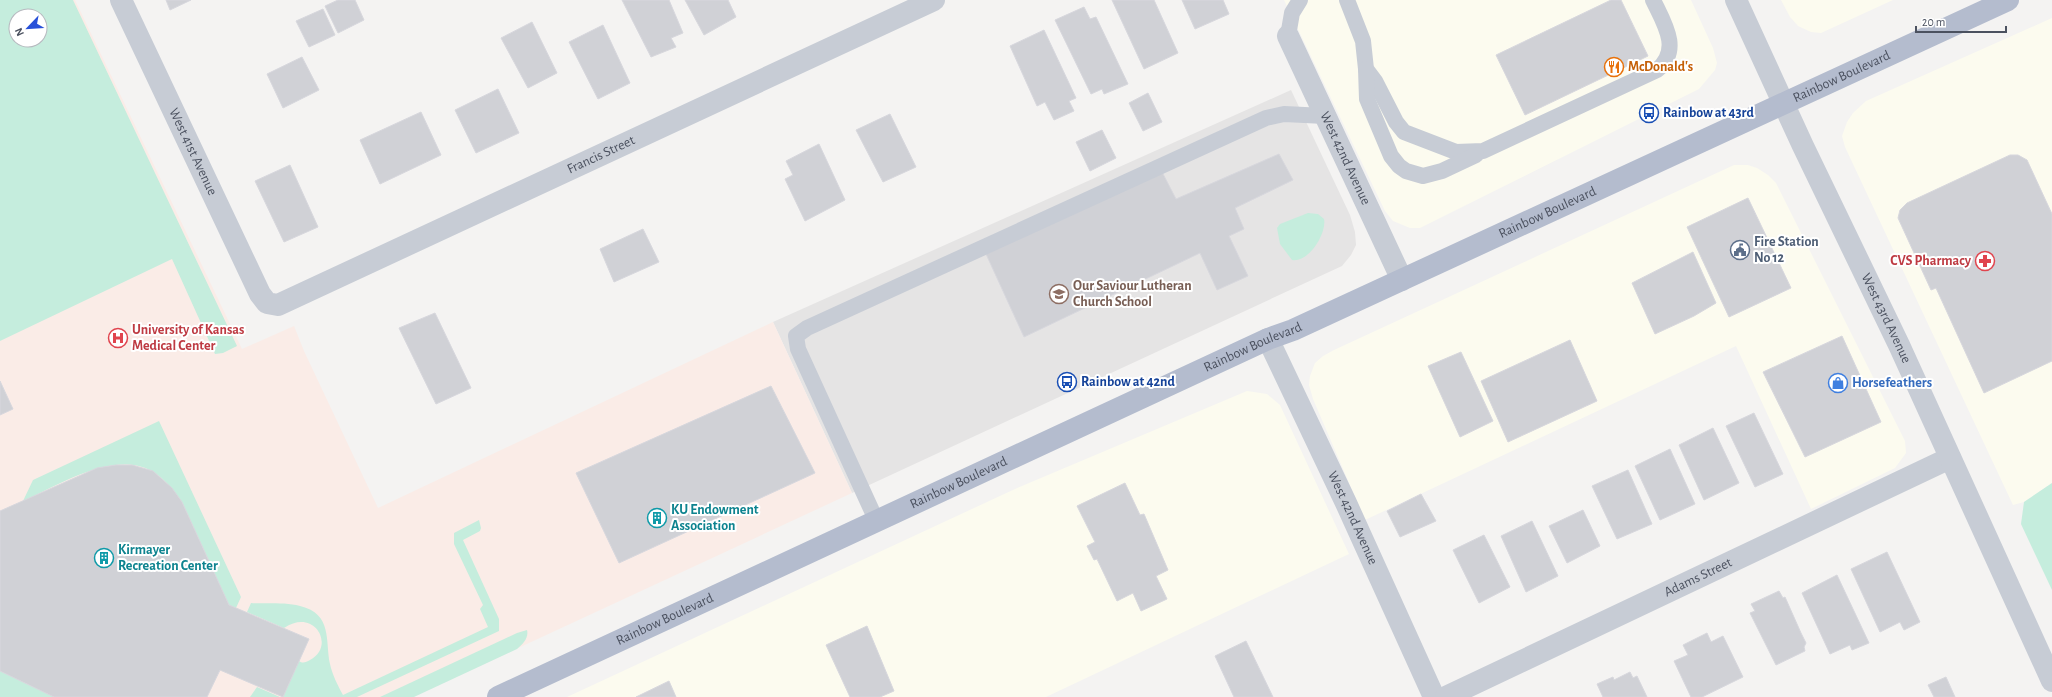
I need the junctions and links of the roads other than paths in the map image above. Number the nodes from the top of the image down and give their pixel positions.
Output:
1 (121, 0) edge
2 (934, 0) edge
3 (1300, 0) edge
4 (1347, 0) edge
5 (1653, 0) edge
6 (1736, 0) edge
7 (2008, 0) edge
8 (1288, 36) joint
9 (1366, 69) junction
10 (1783, 103) junction
11 (1325, 116) junction
12 (1483, 151) junction
13 (1402, 280) junction
14 (267, 303) joint
15 (1268, 339) junction
16 (1950, 458) junction
17 (878, 522) junction
18 (2052, 681) edge
19 (498, 697) edge
20 (1434, 697) edge
21 (1446, 697) edge

1 - 14 street, West 41st Avenue
2 - 14 street, Francis Street
3 - 8 lane
4 - 9 lane
5 - 12 lane
6 - 10 street, West 43rd Avenue
7 - 10 main road, Rainbow Boulevard
8 - 11 street, West 42nd Avenue
9 - 12 lane
9 - 12 lane
10 - 13 main road, Rainbow Boulevard
10 - 16 street, West 43rd Avenue
11 - 13 street, West 42nd Avenue
11 - 17 lane
13 - 15 main road, Rainbow Boulevard
15 - 17 main road, Rainbow Boulevard
15 - 20 street, West 42nd Avenue
16 - 18 street, West 43rd Avenue
16 - 21 street, Adams Street
17 - 19 main road, Rainbow Boulevard

